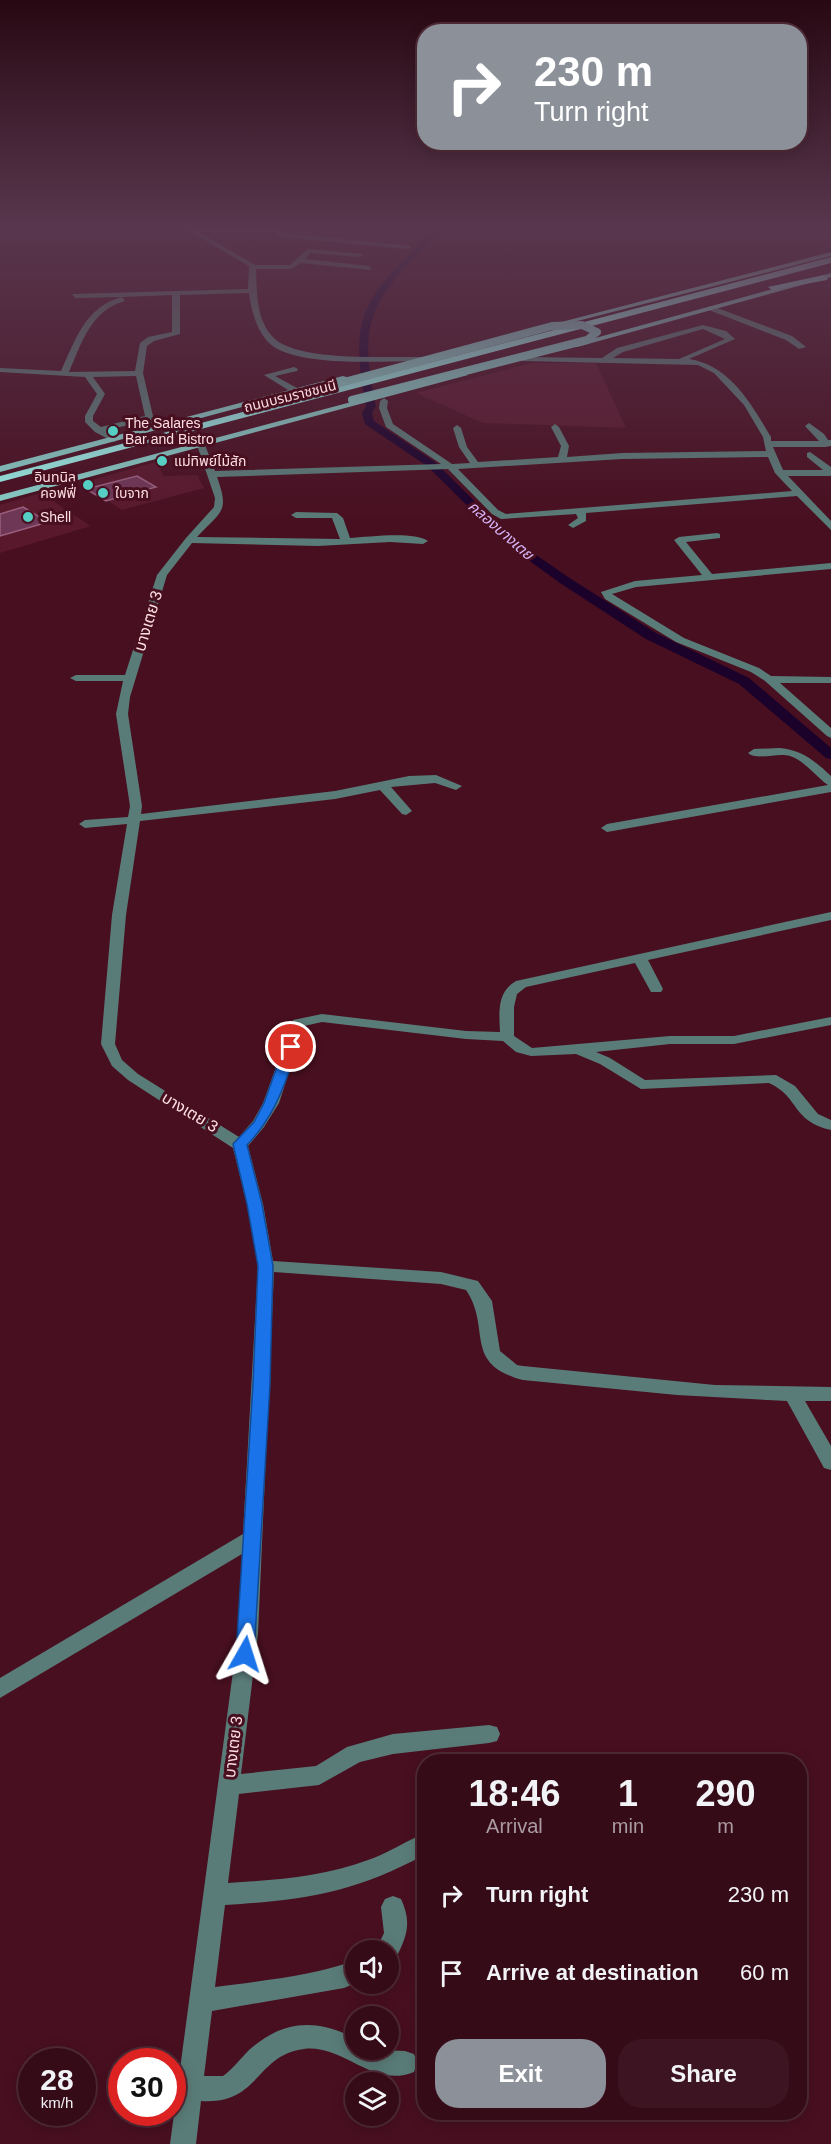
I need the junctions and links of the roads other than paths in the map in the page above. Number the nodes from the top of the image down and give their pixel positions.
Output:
1 (90, 323) edge
2 (176, 323) edge
3 (263, 323) edge
4 (559, 323) edge
5 (609, 323) edge
6 (625, 323) edge
7 (656, 323) edge
8 (751, 323) edge
9 (667, 340) junction
10 (802, 347) dead end
11 (636, 352) junction
12 (422, 358) junction
13 (523, 359) junction
14 (603, 360) junction
15 (615, 360) junction
16 (681, 360) junction
17 (294, 369) dead end
18 (0, 370) edge
19 (139, 373) junction
20 (64, 374) junction
21 (87, 375) junction
22 (385, 386) junction
23 (296, 391) junction
24 (350, 397) junction
25 (149, 418) junction
26 (809, 426) dead end
27 (555, 427) dead end
28 (457, 429) dead end
29 (98, 430) junction
30 (148, 430) junction
31 (114, 439) junction
32 (828, 443) edge
33 (205, 444) junction
34 (767, 444) junction
35 (772, 454) junction
36 (810, 455) dead end
37 (562, 459) junction
38 (476, 465) junction
39 (448, 467) junction
40 (0, 469) edge
41 (831, 472) edge
42 (780, 473) junction
43 (211, 474) junction
44 (0, 479) edge
45 (0, 487) edge
46 (799, 494) junction
47 (0, 498) edge
48 (580, 511) junction
49 (296, 515) dead end
50 (573, 525) dead end
51 (831, 527) edge
52 (717, 536) dead end
53 (189, 540) junction
54 (423, 541) dead end
55 (346, 542) junction
56 (831, 566) edge
57 (709, 577) junction
58 (76, 678) dead end
59 (131, 678) junction
60 (769, 679) junction
61 (831, 680) edge
62 (831, 734) edge
63 (754, 753) dead end
64 (831, 782) edge
65 (383, 786) junction
66 (456, 786) dead end
67 (831, 788) edge
68 (406, 811) dead end
69 (134, 819) junction
70 (85, 824) dead end
71 (607, 828) dead end
72 (831, 916) edge
73 (640, 959) junction
74 (656, 989) dead end
75 (831, 1021) edge
76 (507, 1037) junction
77 (578, 1050) junction
78 (831, 1125) edge
79 (240, 1144) junction
80 (266, 1266) junction
81 (831, 1394) edge
82 (793, 1396) junction
83 (831, 1463) edge
84 (253, 1538) junction
85 (0, 1689) edge
86 (489, 1734) dead end
87 (228, 1785) junction
88 (417, 1848) edge
89 (215, 1894) junction
90 (393, 1907) dead end
91 (393, 1940) edge
92 (345, 1976) edge
93 (201, 2001) junction
94 (405, 2063) dead end
95 (190, 2088) junction
96 (183, 2144) edge

1 - 20 street
2 - 19 street
3 - 12 street
4 - 12 main road
5 - 22 highway, ถนนบรมราชชนนี
6 - 22 highway, ถนนบรมราชชนนี
7 - 13 main road
8 - 10 street
9 - 11 street
9 - 14 street
9 - 16 street
11 - 15 street
11 - 16 street
12 - 22 main road
13 - 14 street
13 - 22 main road
14 - 15 street
15 - 16 street
16 - 34 street
17 - 23 street
18 - 20 street
19 - 21 street
19 - 25 street
20 - 21 street
21 - 29 street
22 - 23 main road, bridge
22 - 24 highway, ถนนบรมราชชนนี
22 - 39 street
23 - 30 main road
24 - 30 main road, bridge
24 - 33 main road
24 - 44 highway, ถนนบรมราชชนนี
24 - 45 highway, ถนนบรมราชชนนี
25 - 29 street
25 - 30 street
26 - 32 street
27 - 37 street
28 - 38 street
29 - 31 street
30 - 31 main road
31 - 40 main road
32 - 34 street
33 - 43 street, บางเตย 3
33 - 47 main road
34 - 35 street
35 - 37 street
35 - 42 street
36 - 41 street
37 - 38 street
38 - 39 street
39 - 43 street
39 - 48 street
41 - 42 street
42 - 46 street
43 - 53 street, บางเตย 3
46 - 48 street
46 - 51 street
48 - 50 street
49 - 55 street
52 - 57 street
53 - 55 street
53 - 59 street, บางเตย 3
54 - 55 street
56 - 57 street
57 - 60 street
58 - 59 street
59 - 69 street, บางเตย 3
60 - 61 street
60 - 62 street
63 - 64 street
65 - 66 street
65 - 68 street
65 - 69 street
67 - 71 street
69 - 70 street
69 - 79 street, บางเตย 3
72 - 73 street
73 - 74 street
73 - 76 street
75 - 77 street
76 - 77 street
76 - 79 street
77 - 78 street
79 - 80 street, บางเตย 3
80 - 82 street
80 - 84 street, บางเตย 3
81 - 82 street
82 - 83 street
84 - 85 street
84 - 87 street, บางเตย 3
86 - 87 street
87 - 89 street, บางเตย 3
88 - 89 street
89 - 93 street, บางเตย 3
90 - 91 street
92 - 93 street
93 - 95 street, บางเตย 3
94 - 95 street
95 - 96 street, บางเตย 3

